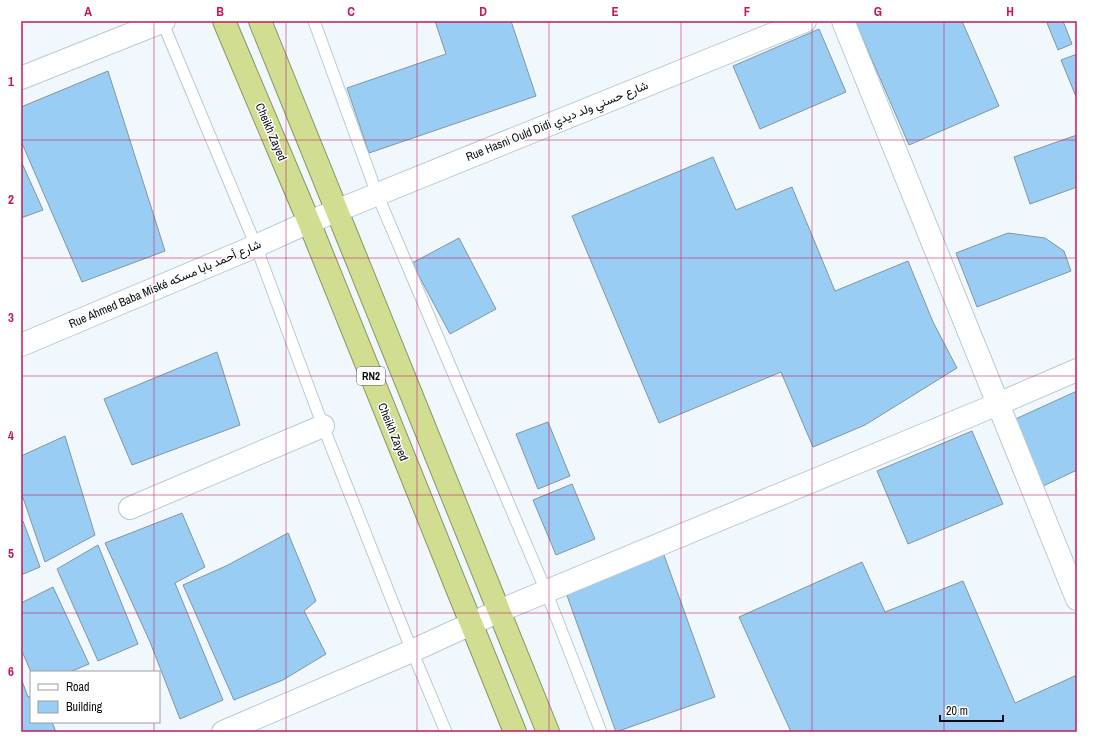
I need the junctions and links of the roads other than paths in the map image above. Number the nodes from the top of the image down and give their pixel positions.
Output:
1 (163, 21) edge
2 (224, 21) edge
3 (260, 21) edge
4 (314, 21) edge
5 (804, 21) edge
6 (843, 21) edge
7 (21, 78) edge
8 (377, 194) junction
9 (338, 210) junction
10 (309, 222) junction
11 (256, 246) junction
12 (21, 346) edge
13 (1077, 370) edge
14 (998, 404) junction
15 (323, 426) junction
16 (130, 508) dead end
17 (546, 591) junction
18 (1077, 599) edge
19 (499, 611) junction
20 (470, 623) junction
21 (412, 651) junction
22 (223, 732) edge
23 (446, 732) edge
24 (515, 732) edge
25 (548, 732) edge
26 (601, 732) edge

1 - 7 street
1 - 11 lane
2 - 10 highway, Cheikh Zayed / RN2
3 - 9 highway, RN2
4 - 8 lane
5 - 8 street, Rue Hasni Ould Didi شارع حسني ولد ديدي
6 - 14 street
8 - 9 street, Rue Hasni Ould Didi شارع حسني ولد ديدي
8 - 17 lane
9 - 10 street, Rue Hasni Ould Didi شارع حسني ولد ديدي
9 - 19 highway, RN2
10 - 11 street, Rue Ahmed Baba Miské شارع أحمد بابا مسكه
10 - 20 highway, Cheikh Zayed / RN2
11 - 12 street, Rue Ahmed Baba Miské شارع أحمد بابا مسكه
11 - 15 lane
13 - 14 street
14 - 17 street
14 - 18 street
15 - 16 street
15 - 21 lane
17 - 19 street
17 - 26 lane
19 - 20 street
19 - 25 highway, RN2
20 - 21 street
20 - 24 highway, Cheikh Zayed / RN2
21 - 22 street
21 - 23 lane

